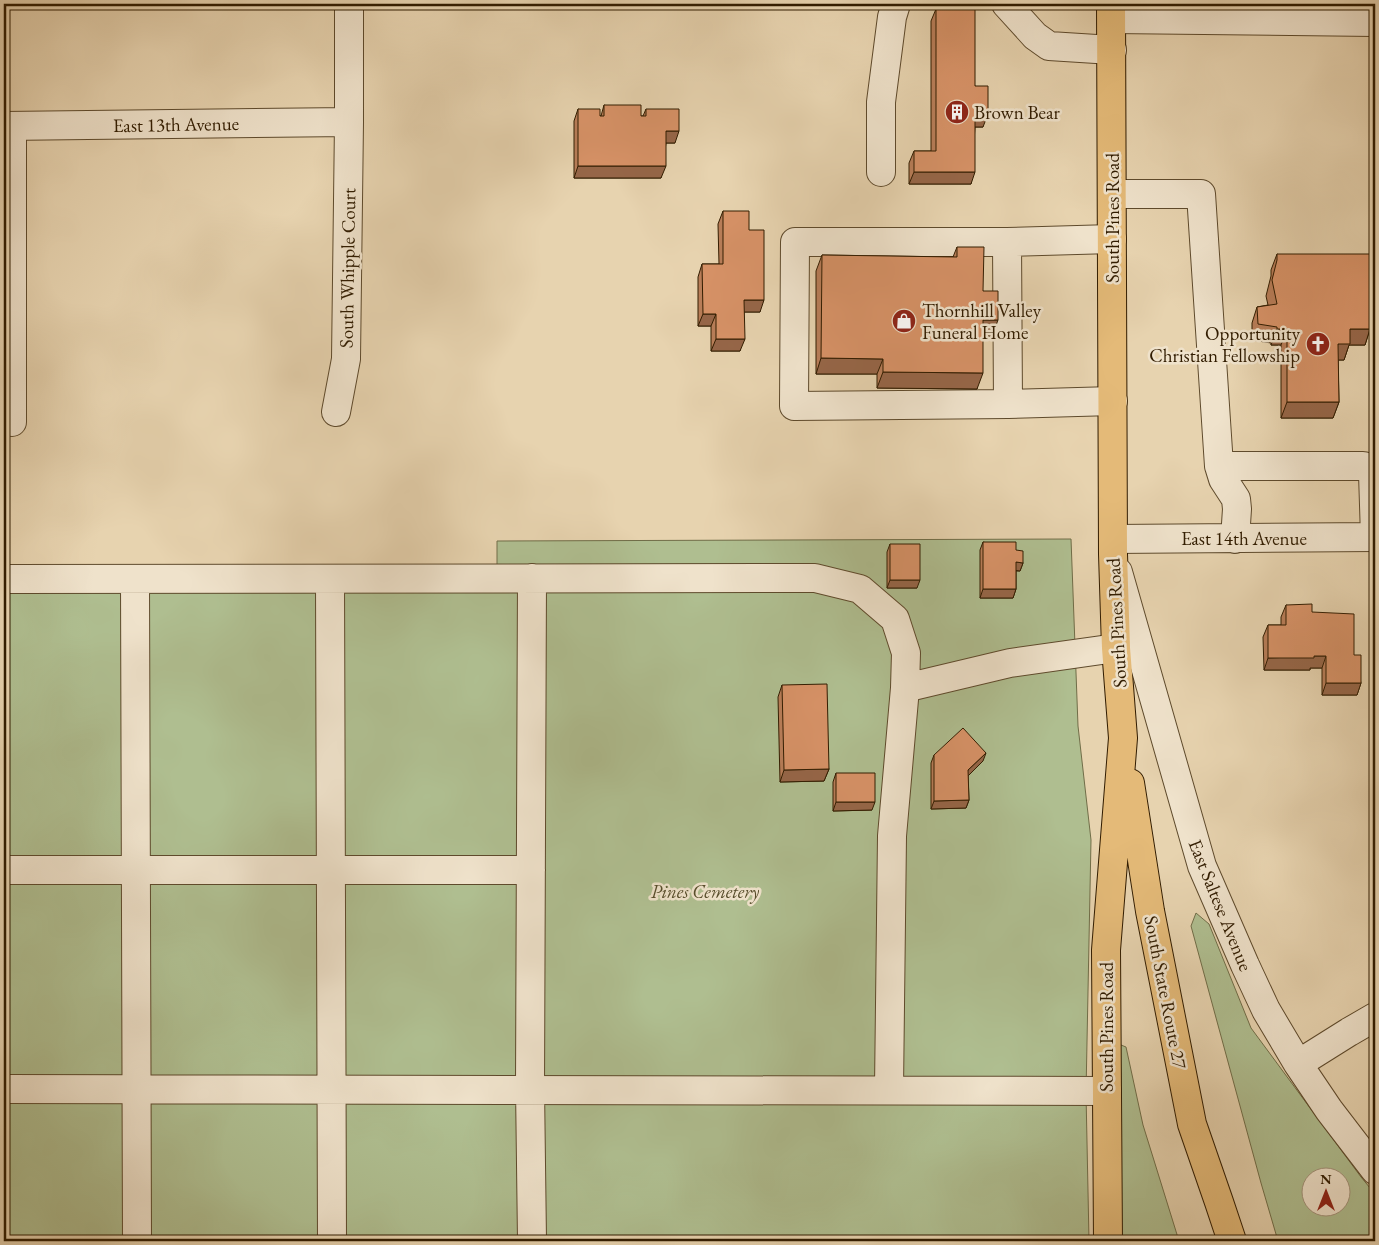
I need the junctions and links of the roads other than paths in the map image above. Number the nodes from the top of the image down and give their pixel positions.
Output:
1 (349, 4) edge
2 (896, 4) edge
3 (1006, 4) edge
4 (1112, 12) edge
5 (1184, 12) edge
6 (1375, 22) edge
7 (1112, 50) junction
8 (349, 122) junction
9 (8, 126) edge
10 (880, 172) dead end
11 (1112, 194) junction
12 (1112, 239) junction
13 (1007, 242) junction
14 (1113, 401) junction
15 (1008, 404) junction
16 (336, 412) dead end
17 (12, 422) dead end
18 (1219, 466) junction
19 (1375, 491) edge
20 (1375, 537) edge
21 (1235, 539) junction
22 (1113, 547) junction
23 (532, 578) junction
24 (4, 579) edge
25 (330, 579) junction
26 (135, 580) junction
27 (1116, 648) junction
28 (905, 688) junction
29 (1123, 738) junction
30 (4, 870) edge
31 (136, 870) junction
32 (330, 870) junction
33 (530, 870) junction
34 (1375, 1017) edge
35 (1298, 1064) junction
36 (530, 1087) junction
37 (332, 1088) junction
38 (4, 1089) edge
39 (136, 1089) junction
40 (888, 1089) junction
41 (1107, 1091) junction
42 (1375, 1170) edge
43 (138, 1241) edge
44 (332, 1241) edge
45 (532, 1241) edge
46 (1108, 1241) edge
47 (1232, 1241) edge

1 - 8 street, South Whipple Court
2 - 10 street
3 - 7 street
4 - 5 street
4 - 7 main road, South Pines Road
5 - 6 street
7 - 11 main road, South Pines Road
8 - 9 street, East 13th Avenue
8 - 16 street, South Whipple Court
9 - 17 street
11 - 12 main road, South Pines Road
11 - 18 street
12 - 13 street
12 - 14 main road, South Pines Road
13 - 15 street
13 - 15 street
14 - 15 street
14 - 22 main road, South Pines Road
18 - 19 street
18 - 21 street
19 - 20 street
20 - 21 street, East 14th Avenue
21 - 22 street, East 14th Avenue
22 - 27 main road, South Pines Road
22 - 35 street, East Saltese Avenue
23 - 25 street
23 - 28 street
23 - 33 street
24 - 26 street
25 - 26 street
25 - 32 street
26 - 31 street
27 - 28 street
27 - 29 main road, South Pines Road
28 - 40 street
29 - 41 main road, South Pines Road
29 - 47 main road, South State Route 27
30 - 31 street
31 - 32 street
31 - 39 street
32 - 33 street
32 - 37 street
33 - 36 street
34 - 35 street
35 - 42 street, East Saltese Avenue
36 - 37 street
36 - 40 street
36 - 45 street
37 - 39 street
37 - 44 street
38 - 39 street
39 - 43 street
40 - 41 street
41 - 46 main road, South Pines Road

